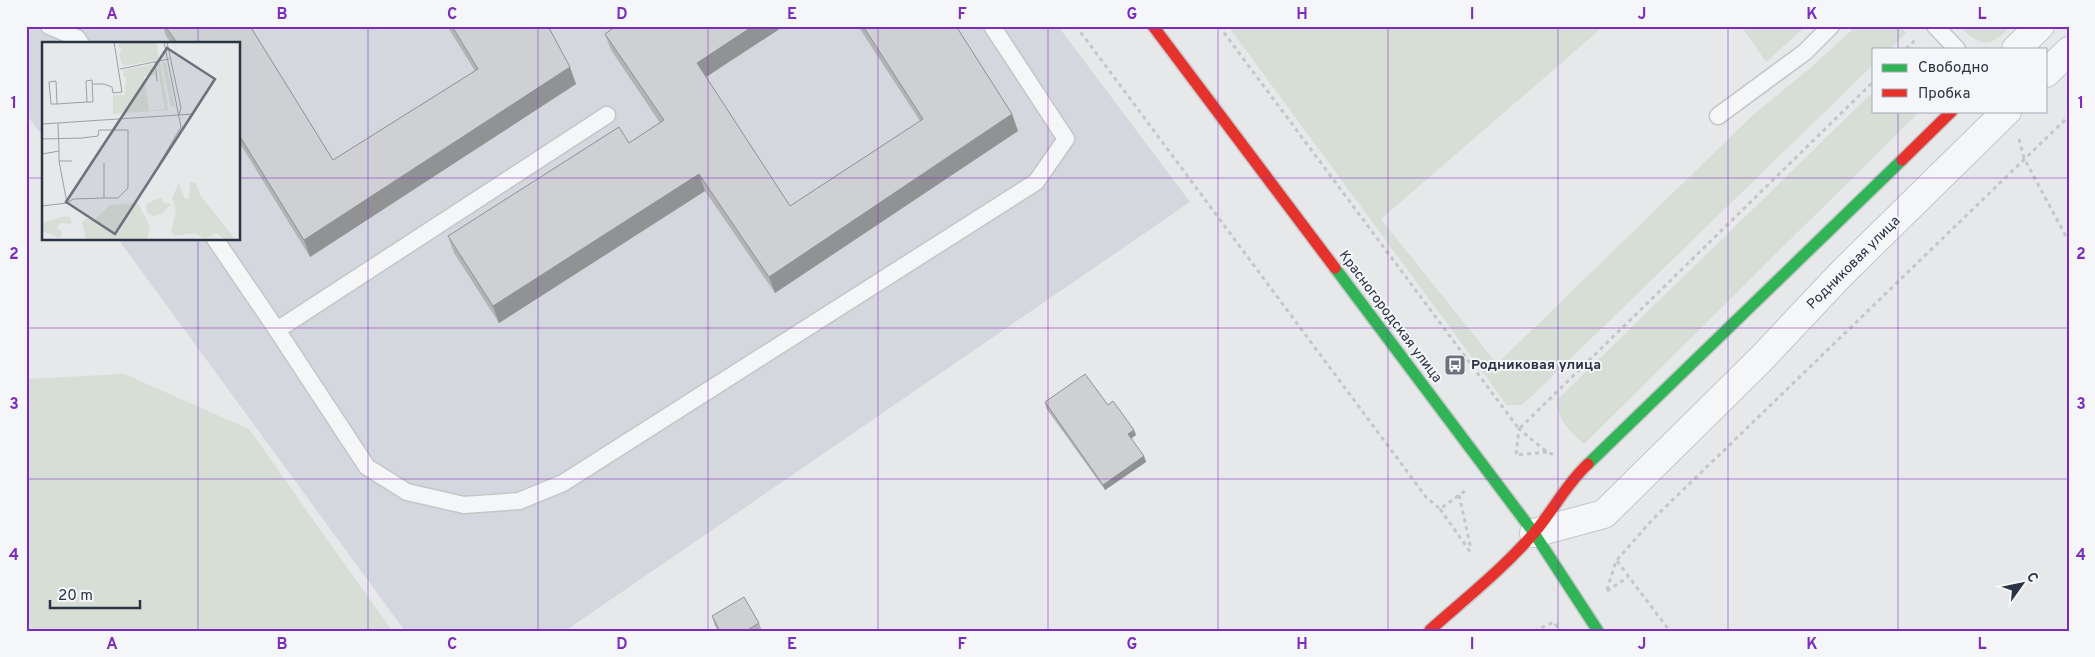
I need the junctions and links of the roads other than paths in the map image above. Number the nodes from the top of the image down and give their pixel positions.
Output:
1 (49, 26) edge
2 (992, 26) edge
3 (1153, 26) edge
4 (1831, 26) edge
5 (1935, 26) edge
6 (2040, 26) edge
7 (77, 36) edge
8 (1956, 48) edge
9 (2017, 48) edge
10 (2069, 51) edge
11 (2048, 71) edge
12 (1951, 112) edge
13 (607, 115) dead end
14 (1718, 116) dead end
15 (2012, 121) edge
16 (215, 240) edge
17 (277, 330) junction
18 (1534, 533) junction
19 (1429, 630) edge
20 (1598, 631) edge

1 - 7 lane
2 - 17 lane
3 - 18 street, Красногородская улица
4 - 14 lane
5 - 8 lane
6 - 9 street
10 - 11 street
12 - 18 street, Родниковая улица
13 - 17 lane
15 - 18 street, Родниковая улица
16 - 17 lane
18 - 19 street, Родниковая улица
18 - 20 street, Красногородская улица

